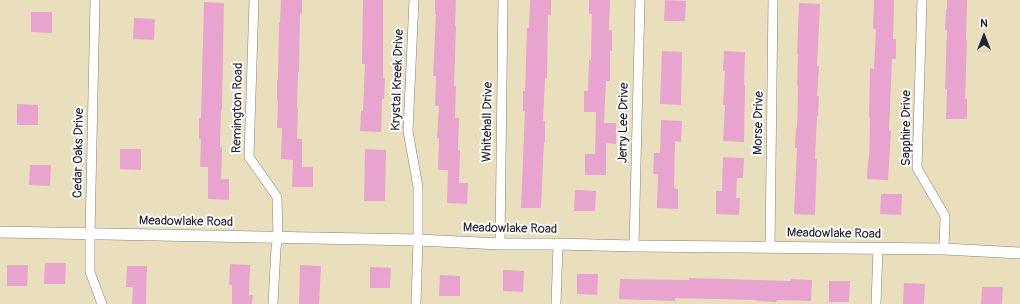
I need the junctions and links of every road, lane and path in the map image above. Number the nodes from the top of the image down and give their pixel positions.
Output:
1 (95, 0) edge
2 (254, 0) edge
3 (414, 0) edge
4 (503, 0) edge
5 (640, 0) edge
6 (773, 0) edge
7 (922, 0) edge
8 (0, 232) edge
9 (90, 234) junction
10 (278, 238) junction
11 (418, 240) junction
12 (500, 244) junction
13 (558, 244) junction
14 (634, 246) junction
15 (770, 247) junction
16 (878, 249) junction
17 (944, 249) junction
18 (1020, 253) edge
19 (102, 304) edge
20 (273, 304) edge
21 (416, 304) edge
22 (556, 304) edge
23 (876, 304) edge

1 - 9 street, Cedar Oaks Drive
2 - 10 street, Remington Road
3 - 11 street, Krystal Kreek Drive
4 - 12 street, Whitehall Drive
5 - 14 street, Jerry Lee Drive
6 - 15 street, Morse Drive
7 - 17 street, Sapphire Drive
8 - 9 street, Meadowlake Road
9 - 10 street, Meadowlake Road
9 - 19 street, Cedar Oaks Drive
10 - 11 street, Meadowlake Road
10 - 20 street, Remington Road
11 - 12 street, Meadowlake Road
11 - 21 street, Krystal Kreek Drive
12 - 13 street, Meadowlake Road
13 - 14 street, Meadowlake Road
13 - 22 street
14 - 15 street, Meadowlake Road
15 - 16 street, Meadowlake Road
16 - 17 street, Meadowlake Road
16 - 23 street
17 - 18 street, Meadowlake Road

